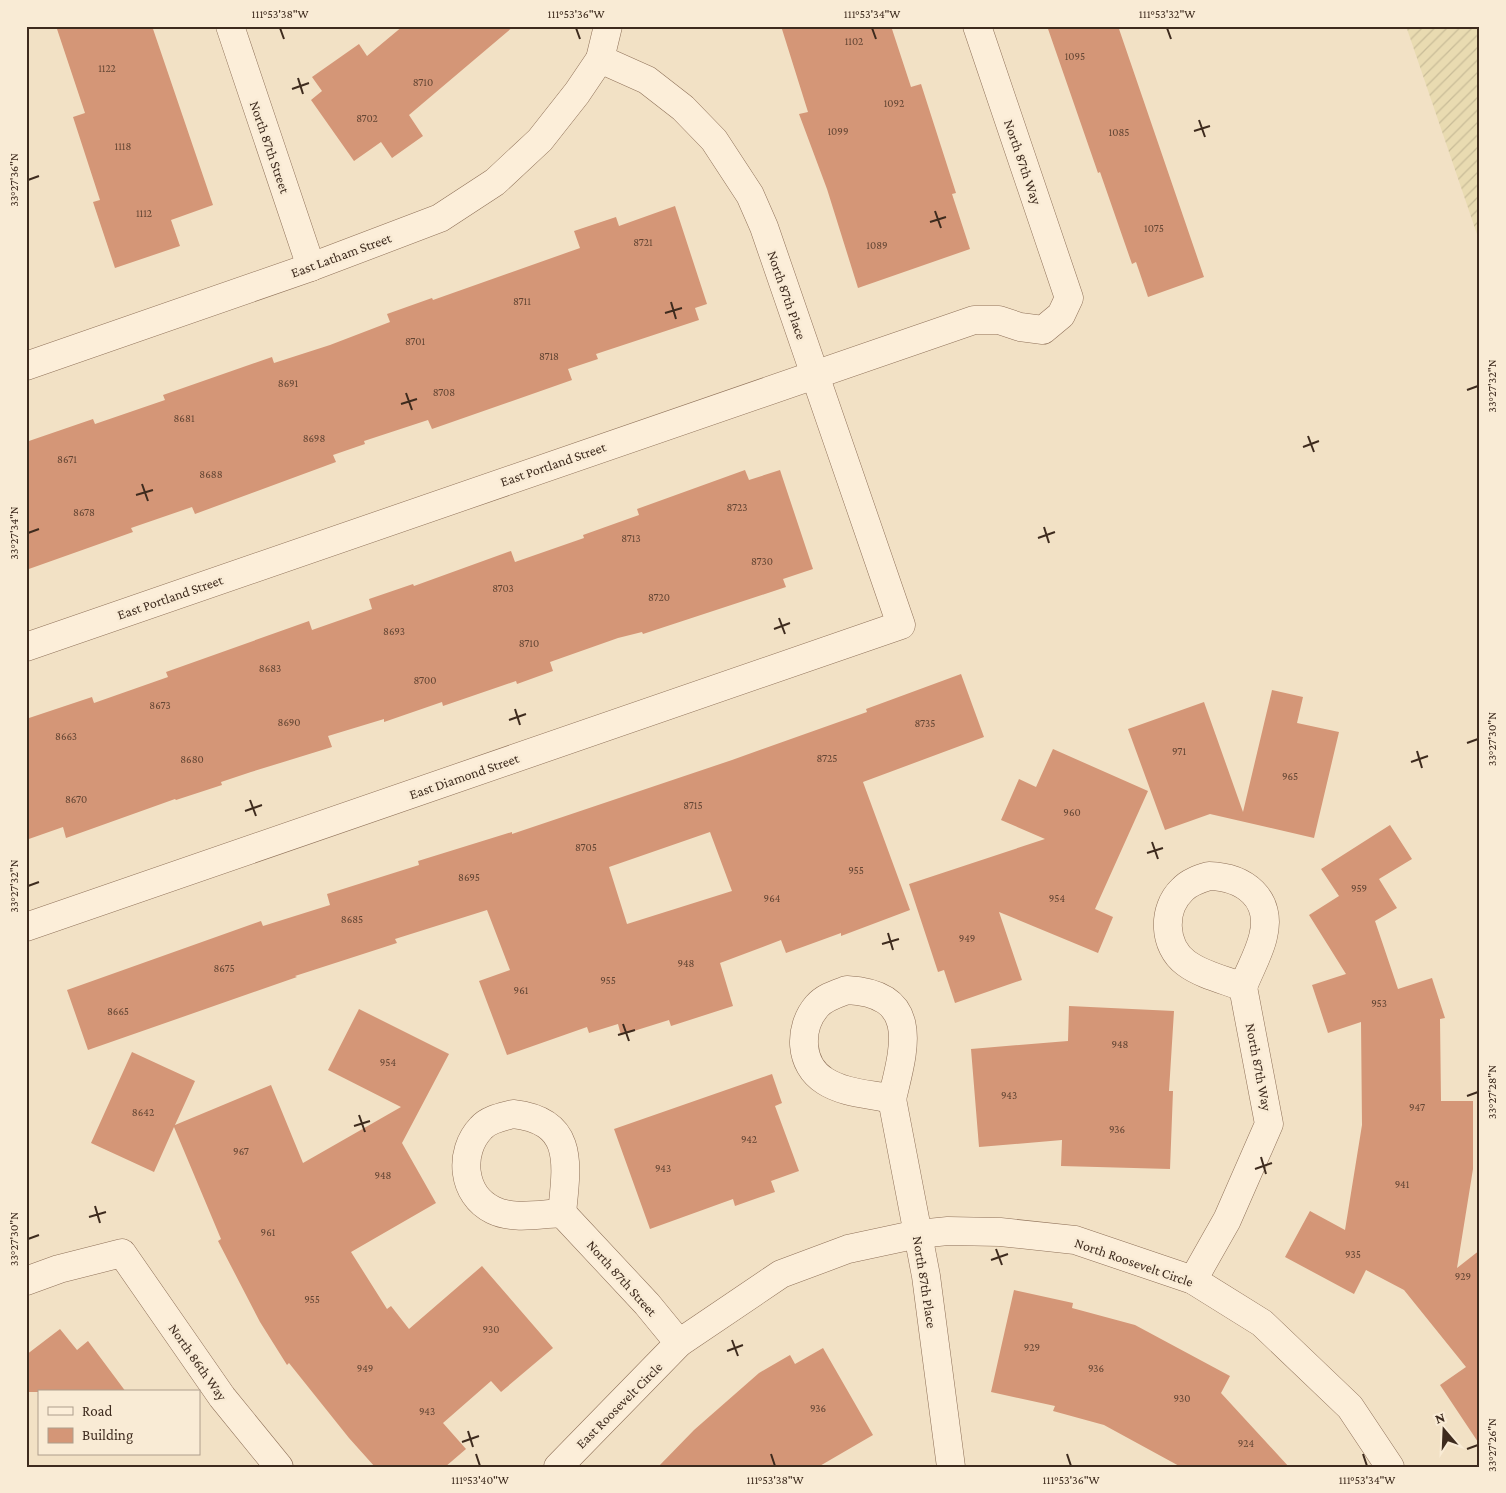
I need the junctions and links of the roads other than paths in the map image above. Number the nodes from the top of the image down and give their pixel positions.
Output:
1 (230, 26) edge
2 (608, 26) edge
3 (977, 26) edge
4 (600, 59) junction
5 (311, 267) junction
6 (1069, 298) joint
7 (26, 366) edge
8 (814, 373) junction
9 (901, 625) joint
10 (26, 646) edge
11 (26, 927) edge
12 (1243, 987) dead end
13 (892, 1099) dead end
14 (562, 1213) dead end
15 (918, 1234) junction
16 (1193, 1280) junction
17 (26, 1281) edge
18 (680, 1343) junction
19 (279, 1467) edge
20 (558, 1467) edge
21 (952, 1467) edge
22 (1390, 1467) edge

1 - 5 street, North 87th Street
2 - 4 street
3 - 6 street, North 87th Way
4 - 5 street, East Latham Street
4 - 8 street, North 87th Place
5 - 7 street, East Latham Street
6 - 8 street, East Portland Street
8 - 9 street, North 87th Place
8 - 10 street, East Portland Street
9 - 11 street, East Diamond Street
12 - 16 street, North 87th Way
13 - 15 street, North 87th Place
14 - 18 street, North 87th Street
15 - 16 street, North Roosevelt Circle
15 - 18 street, North Roosevelt Circle
15 - 21 street, North 87th Place
16 - 22 street, North Roosevelt Circle
17 - 19 street, North 86th Way
18 - 20 street, East Roosevelt Circle

